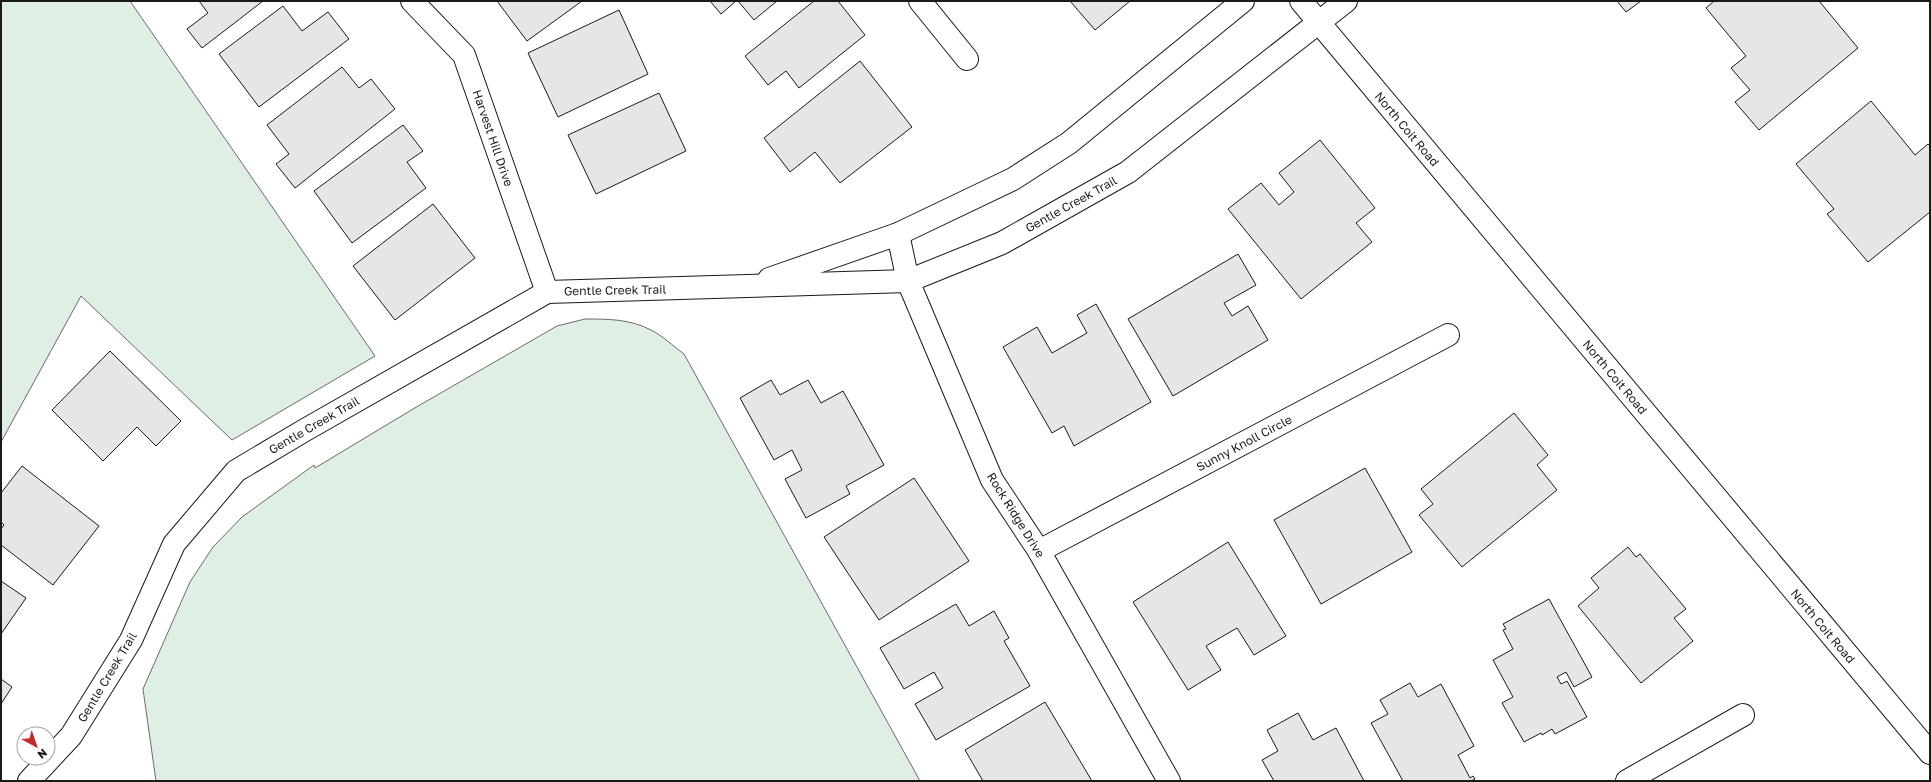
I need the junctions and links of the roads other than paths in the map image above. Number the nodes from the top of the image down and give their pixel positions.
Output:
1 (412, 1) edge
2 (920, 1) edge
3 (1243, 1) edge
4 (1301, 1) edge
5 (1346, 1) edge
6 (1319, 23) junction
7 (967, 59) dead end
8 (898, 234) junction
9 (908, 281) junction
10 (746, 287) junction
11 (547, 292) junction
12 (1448, 335) dead end
13 (1039, 551) junction
14 (1743, 715) dead end
15 (1930, 753) edge
16 (29, 781) edge
17 (1169, 781) edge
18 (1627, 781) edge

1 - 11 street, Harvest Hill Drive
2 - 7 street
3 - 8 street, Gentle Creek Trail
4 - 6 street, North Coit Road
5 - 6 street, Gentle Creek Trail
6 - 9 street, Gentle Creek Trail
6 - 15 street, North Coit Road
8 - 9 street, Rock Ridge Drive
8 - 10 street, Gentle Creek Trail
9 - 10 street, Gentle Creek Trail
9 - 13 street, Rock Ridge Drive
10 - 11 street, Gentle Creek Trail
11 - 16 street, Gentle Creek Trail
12 - 13 street, Sunny Knoll Circle
13 - 17 street, Rock Ridge Drive
14 - 18 street

